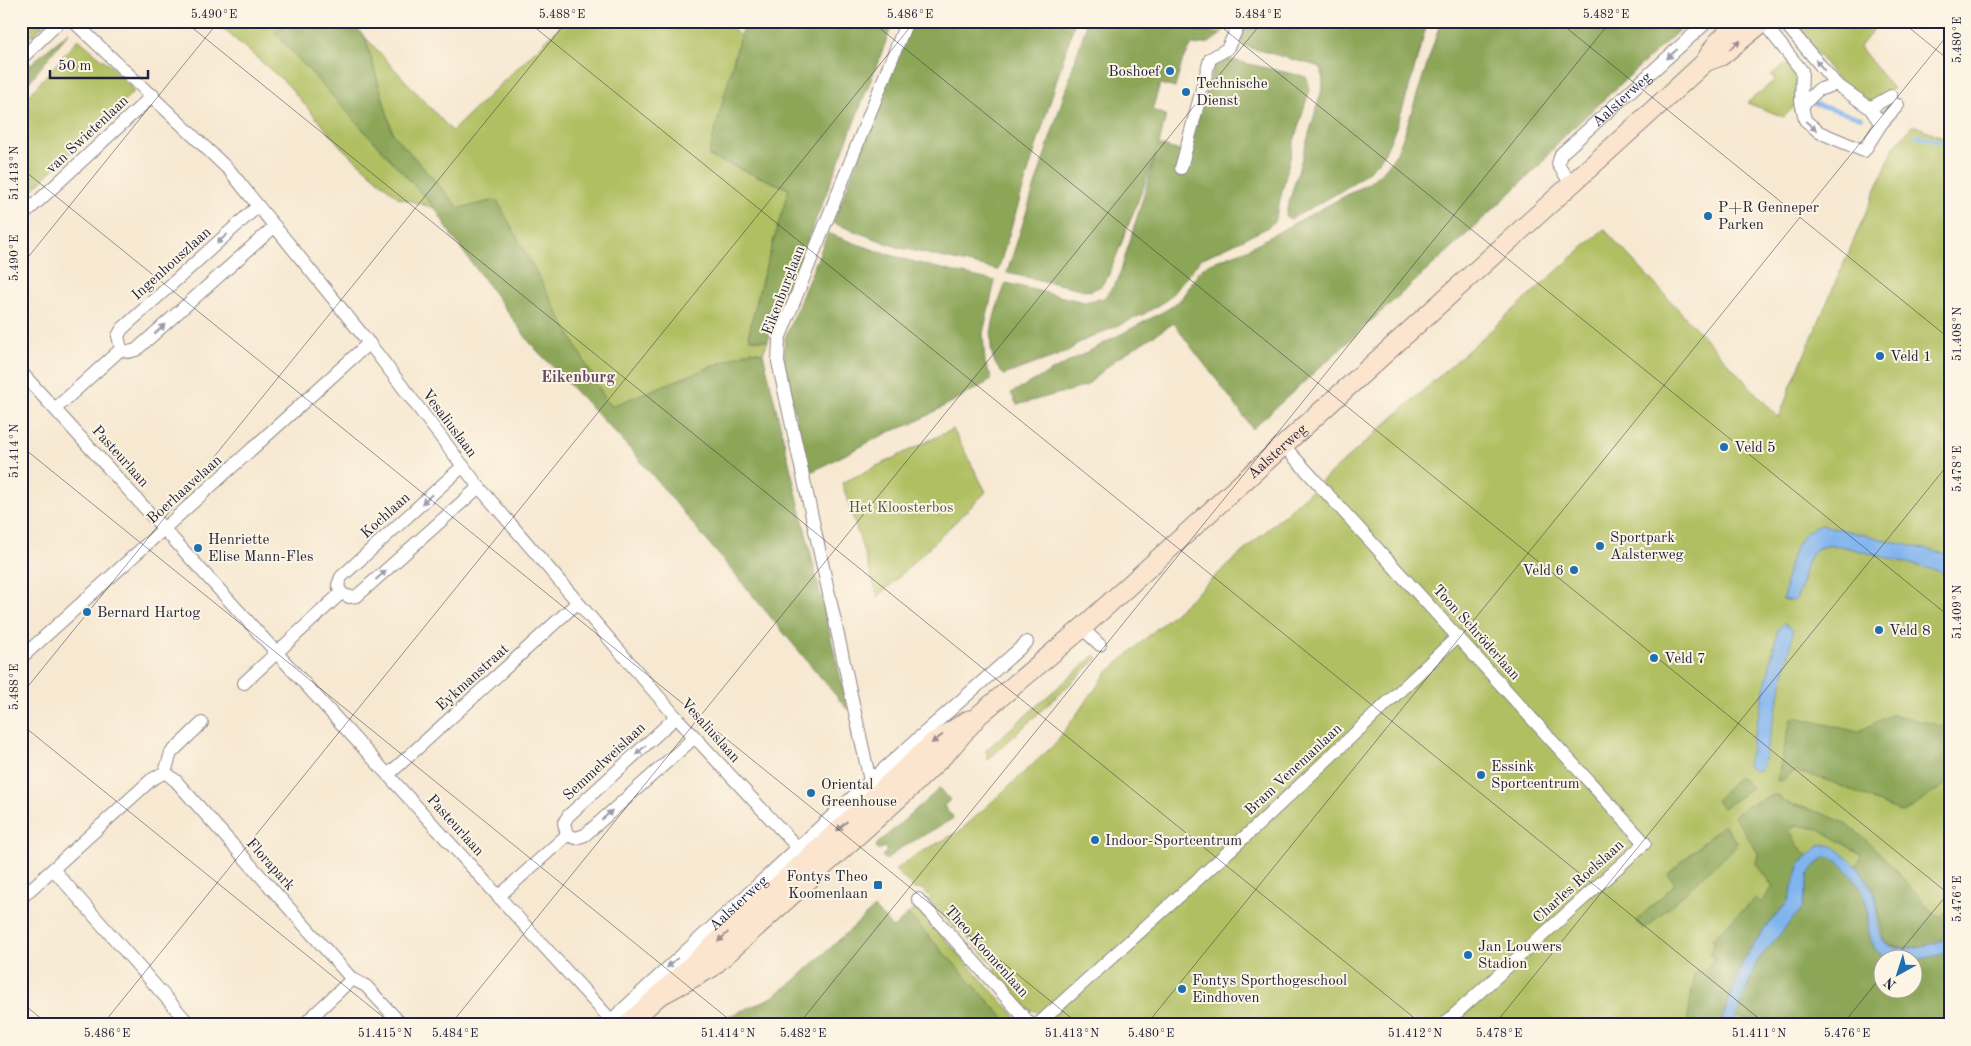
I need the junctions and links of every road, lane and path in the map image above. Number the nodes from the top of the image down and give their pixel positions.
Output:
1 (60, 21) edge
2 (74, 21) edge
3 (906, 21) edge
4 (1241, 21) edge
5 (1708, 21) edge
6 (1740, 21) edge
7 (1783, 21) edge
8 (1763, 22) edge
9 (21, 59) edge
10 (1704, 63) junction
11 (1836, 84) junction
12 (153, 95) junction
13 (1802, 106) junction
14 (1870, 108) junction
15 (1881, 124) junction
16 (1181, 168) dead end
17 (1571, 184) junction
18 (258, 206) junction
19 (21, 217) edge
20 (275, 226) junction
21 (369, 343) junction
22 (120, 349) junction
23 (21, 372) edge
24 (26, 386) edge
25 (56, 408) junction
26 (1283, 445) junction
27 (463, 466) junction
28 (480, 487) junction
29 (164, 529) junction
30 (341, 593) junction
31 (577, 603) junction
32 (1082, 628) junction
33 (1458, 636) junction
34 (1027, 642) dead end
35 (1100, 645) dead end
36 (276, 653) junction
37 (21, 658) edge
38 (244, 683) dead end
39 (676, 717) junction
40 (202, 722) dead end
41 (695, 737) junction
42 (165, 772) junction
43 (388, 775) junction
44 (879, 793) junction
45 (567, 835) junction
46 (1645, 842) joint
47 (798, 848) junction
48 (53, 869) junction
49 (498, 897) junction
50 (21, 898) edge
51 (918, 899) dead end
52 (352, 979) junction
53 (615, 1023) edge
54 (190, 1025) edge
55 (303, 1025) edge
56 (402, 1025) edge
57 (1031, 1025) edge
58 (1036, 1025) edge
59 (1443, 1025) edge

1 - 9 street
2 - 12 street, Vesaliuslaan
3 - 44 street, Eikenburglaan
4 - 16 street
5 -> 17 street, Aalsterweg
6 - 10 main road, Aalsterweg
11 -> 7 street
10 -> 8 main road, Aalsterweg
8 - 13 street, Aalsterweg
10 - 17 main road, Aalsterweg
11 - 13 street
11 - 14 street
12 - 18 street, Vesaliuslaan
12 - 19 street, van Swietenlaan
13 -> 15 street, Aalsterweg
14 - 15 street
14 - 15 street, Aalsterweg
17 - 26 main road, Aalsterweg
18 - 20 street, Vesaliuslaan
18 -> 22 street, Ingenhouszlaan
20 - 21 street, Vesaliuslaan
22 -> 20 street
21 - 27 street, Vesaliuslaan
21 - 29 street, Boerhaavelaan
22 - 25 street
23 - 24 street, Pasteurlaan
24 - 25 street, Pasteurlaan
25 - 29 street, Pasteurlaan
26 - 32 main road, Aalsterweg
26 - 33 street, Toon Schröderlaan
27 - 28 street, Vesaliuslaan
27 -> 30 street, Kochlaan
30 -> 28 street
28 - 31 street, Vesaliuslaan
29 - 36 street, Pasteurlaan
29 - 37 street, Boerhaavelaan
30 - 36 street
31 - 39 street, Vesaliuslaan
31 - 43 street, Eykmanstraat
32 - 35 street
32 - 44 main road, Aalsterweg
33 - 46 street, Toon Schröderlaan
33 - 58 street, Bram Venemanlaan
34 - 44 street, Aalsterweg
36 - 38 street
36 - 43 street, Pasteurlaan
39 - 41 street, Vesaliuslaan
39 -> 45 street, Semmelweislaan
40 - 42 street
45 -> 41 street
41 - 47 street, Vesaliuslaan
42 - 48 street
42 - 52 street, Florapark
43 - 49 street, Pasteurlaan
44 -> 47 street, Aalsterweg
44 - 53 main road, Aalsterweg
45 - 49 street
46 - 59 street, Charles Roelslaan
47 -> 53 street, Aalsterweg
48 - 50 street
48 - 54 street
49 - 53 street, Pasteurlaan
51 - 57 street, Theo Koomenlaan
52 - 55 street
52 - 56 street, Florapark

